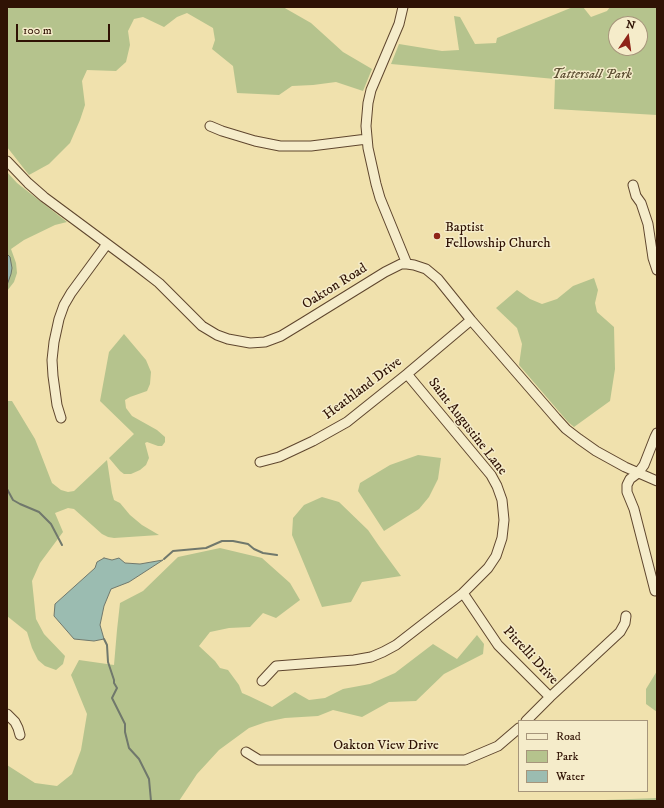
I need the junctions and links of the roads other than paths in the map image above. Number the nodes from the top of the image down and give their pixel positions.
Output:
1 (403, 7) edge
2 (210, 126) dead end
3 (367, 139) junction
4 (7, 161) edge
5 (633, 186) dead end
6 (107, 244) junction
7 (407, 264) junction
8 (657, 270) edge
9 (471, 320) junction
10 (407, 374) junction
11 (60, 418) dead end
12 (657, 433) edge
13 (260, 462) dead end
14 (638, 473) junction
15 (657, 481) edge
16 (655, 591) dead end
17 (463, 593) junction
18 (626, 616) dead end
19 (262, 681) dead end
20 (550, 697) junction
21 (7, 714) edge
22 (527, 720) edge
23 (518, 729) edge
24 (20, 735) dead end
25 (246, 752) dead end

1 - 3 street
2 - 3 street
3 - 7 street
4 - 6 street, Oakton Road
5 - 8 street
6 - 7 street, Oakton Road
6 - 11 street
7 - 9 street
9 - 10 street, Heathland Drive
9 - 14 street
10 - 13 street, Heathland Drive
10 - 17 street, Saint Augustine Lane
12 - 14 street
14 - 15 street
14 - 16 street
17 - 19 street, Saint Augustine Lane
17 - 20 street, Pitrelli Drive
18 - 20 street
20 - 22 street
21 - 24 street
23 - 25 street, Oakton View Drive

